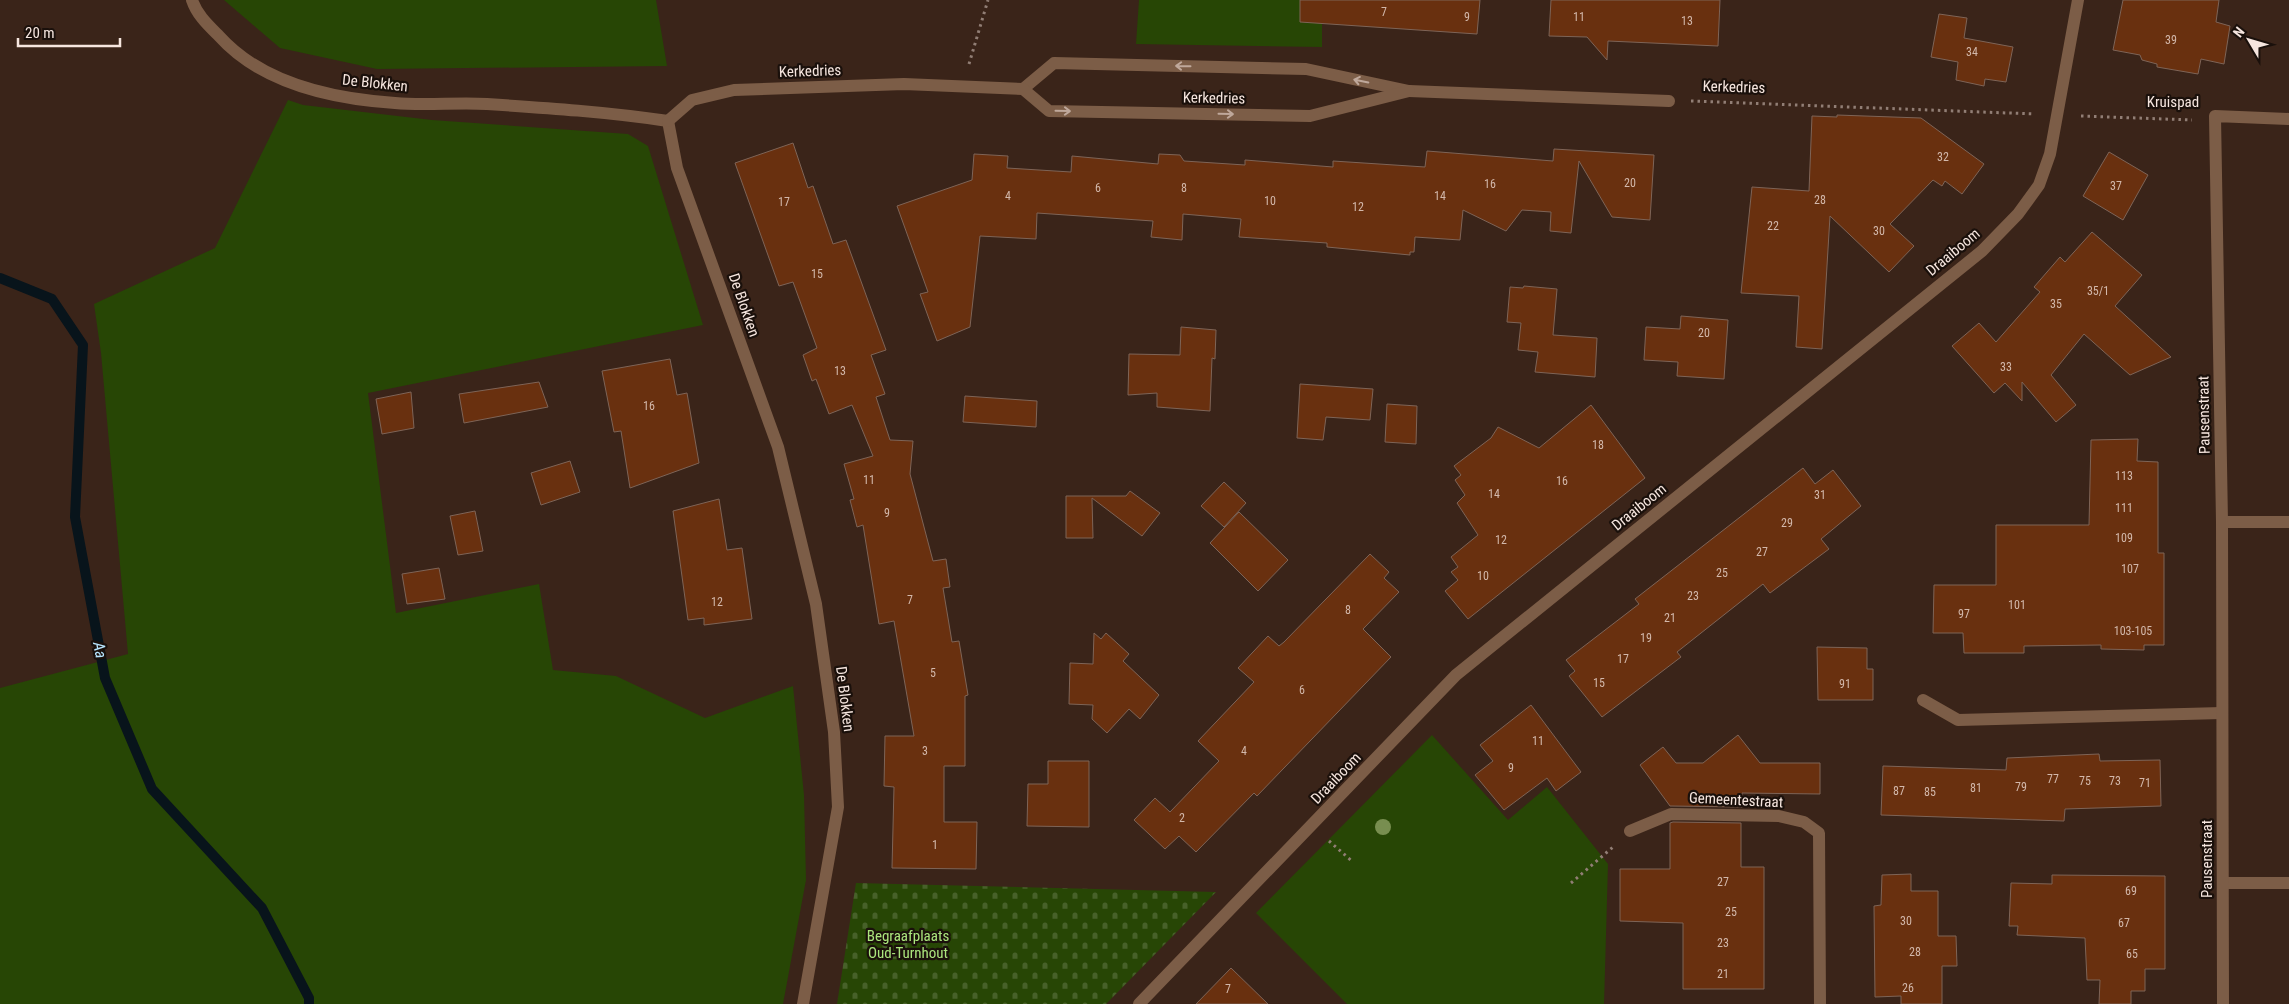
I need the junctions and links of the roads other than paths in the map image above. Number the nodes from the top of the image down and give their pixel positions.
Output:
1 (192, 0) edge
2 (2078, 0) edge
3 (1023, 89) junction
4 (1409, 91) junction
5 (1669, 100) road end
6 (2215, 116) joint
7 (2289, 119) edge
8 (668, 121) junction
9 (2222, 522) junction
10 (2289, 522) edge
11 (1923, 700) dead end
12 (2222, 713) junction
13 (1630, 831) road end
14 (2224, 883) junction
15 (2289, 883) edge
16 (803, 1004) edge
17 (1139, 1004) edge
18 (1820, 1004) edge
19 (2223, 1004) edge

1 - 8 street, De Blokken
2 - 17 street, Draaiboom
3 -> 4 street, Kerkedries
4 -> 3 street, Kerkedries
3 - 8 street, Kerkedries
4 - 5 street, Kerkedries
6 - 7 street, Kruispad
6 - 9 street, Pausenstraat
8 - 16 street, De Blokken
9 - 10 street
9 - 12 street, Pausenstraat
11 - 12 street
12 - 14 street, Pausenstraat
13 - 18 street, Gemeentestraat
14 - 15 street
14 - 19 street, Pausenstraat

